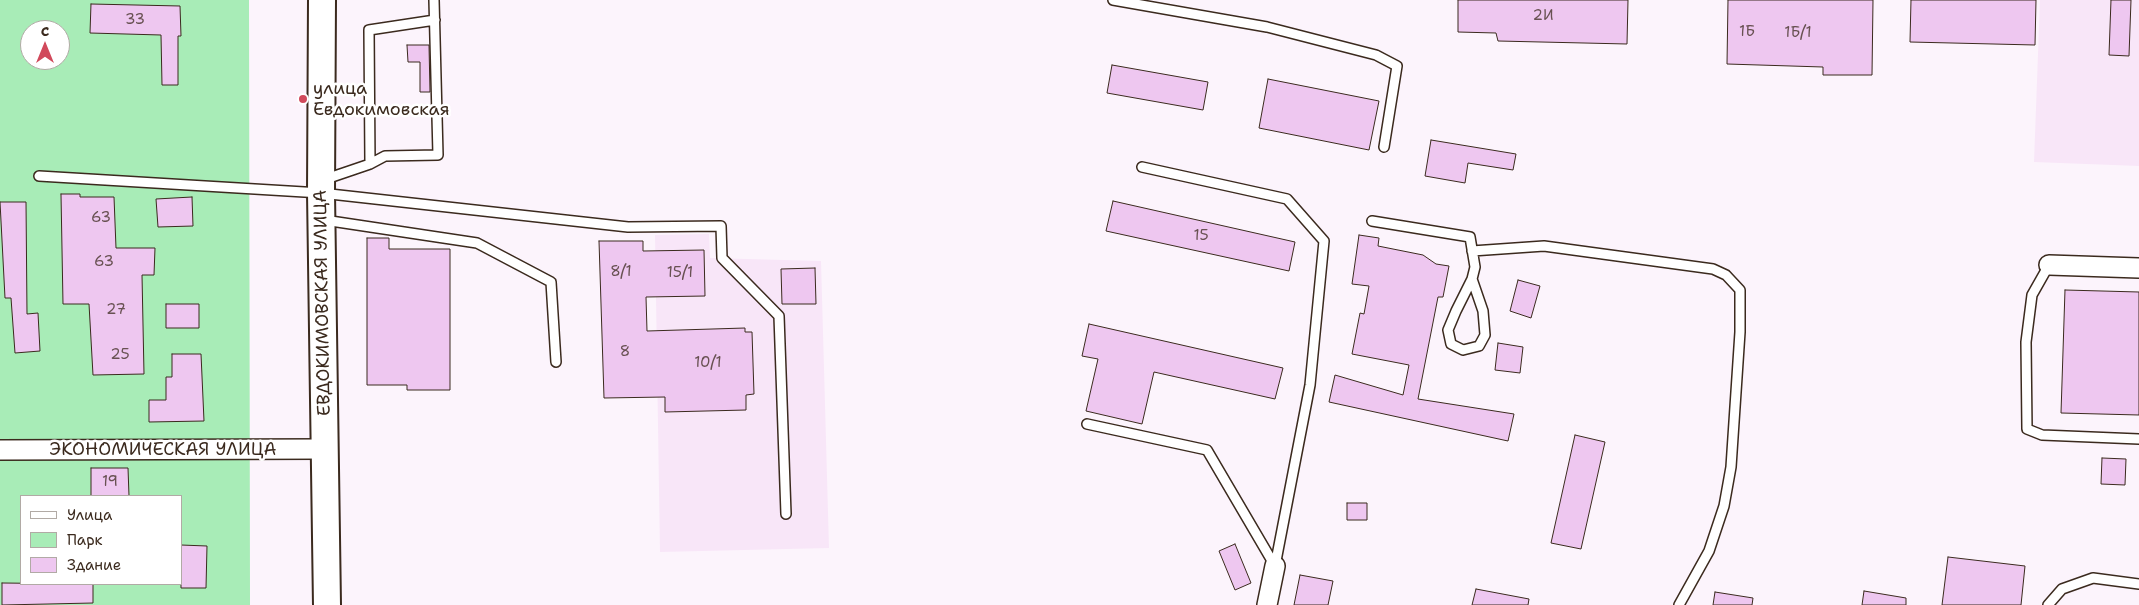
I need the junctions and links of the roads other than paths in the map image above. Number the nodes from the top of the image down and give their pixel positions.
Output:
1 (322, 0) edge
2 (434, 0) edge
3 (1113, 0) edge
4 (435, 20) junction
5 (1384, 147) dead end
6 (370, 164) junction
7 (1142, 167) dead end
8 (40, 176) dead end
9 (321, 187) junction
10 (322, 220) junction
11 (1372, 221) dead end
12 (1472, 251) junction
13 (2050, 265) joint
14 (2139, 268) edge
15 (1472, 280) junction
16 (556, 362) dead end
17 (1088, 424) dead end
18 (2139, 439) edge
19 (325, 449) junction
20 (0, 450) edge
21 (786, 514) dead end
22 (1275, 566) junction
23 (2139, 584) edge
24 (328, 605) edge
25 (1267, 605) edge
26 (1679, 605) edge
27 (2048, 605) edge

1 - 9 main road, ЕВДОКИМОВСКАЯ УЛИЦА
2 - 4 lane
3 - 5 lane
4 - 6 lane
4 - 6 lane
6 - 9 lane
7 - 22 lane
8 - 9 lane
9 - 10 main road, ЕВДОКИМОВСКАЯ УЛИЦА
9 - 21 lane
10 - 16 lane
10 - 19 main road, ЕВДОКИМОВСКАЯ УЛИЦА
11 - 12 lane
12 - 15 lane
12 - 26 lane
13 - 14 street
13 - 18 lane
15 - 15 lane
17 - 22 lane
19 - 20 street, ЭКОНОМИЧЕСКАЯ УЛИЦА
19 - 24 main road, ЕВДОКИМОВСКАЯ УЛИЦА
22 - 25 street
23 - 27 lane

